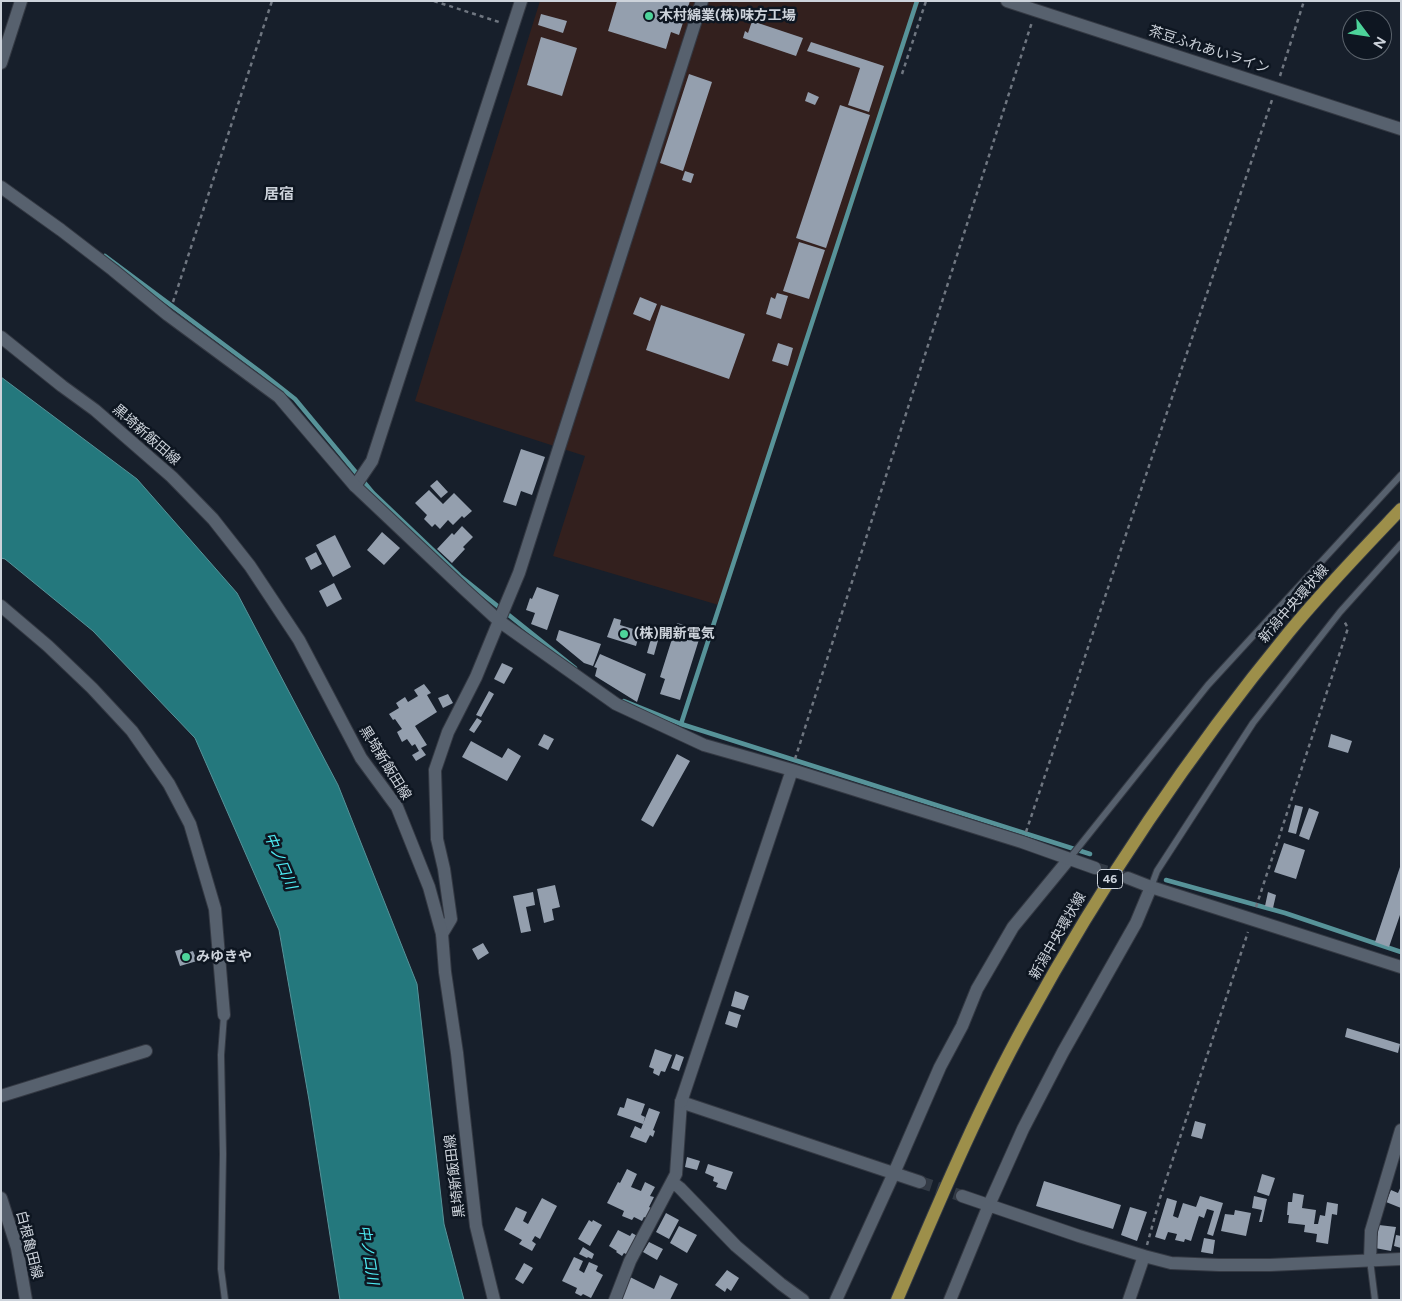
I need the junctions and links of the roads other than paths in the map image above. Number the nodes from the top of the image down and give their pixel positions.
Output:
1 (21, 1) edge
2 (521, 1) edge
3 (702, 1) edge
4 (1007, 1) edge
5 (1, 63) edge
6 (1401, 130) edge
7 (1, 187) edge
8 (1, 337) edge
9 (1401, 475) edge
10 (355, 486) junction
11 (1401, 509) edge
12 (1401, 544) edge
13 (1, 606) edge
14 (499, 621) junction
15 (792, 770) junction
16 (1069, 859) junction
17 (1095, 868) tunnel mouth
18 (1128, 878) tunnel mouth
19 (1151, 887) junction
20 (442, 934) junction
21 (1401, 967) edge
22 (224, 1015) joint
23 (146, 1051) dead end
24 (1, 1096) edge
25 (681, 1102) junction
26 (1401, 1130) edge
27 (894, 1173) junction
28 (672, 1182) junction
29 (920, 1182) tunnel mouth
30 (962, 1196) tunnel mouth
31 (1, 1198) edge
32 (989, 1205) junction
33 (1144, 1256) junction
34 (1401, 1259) edge
35 (1370, 1260) junction
36 (26, 1300) edge
37 (225, 1300) edge
38 (494, 1300) edge
39 (615, 1300) edge
40 (803, 1300) edge
41 (836, 1300) edge
42 (897, 1300) edge
43 (950, 1300) edge
44 (1129, 1300) edge
45 (1375, 1300) edge

1 - 5 street
2 - 10 street
3 - 14 street
4 - 6 street, 茶豆ふれあいライン
7 - 10 street
8 - 20 street, 黒埼新飯田線
9 - 16 lane
10 - 14 street
11 - 42 main road, 新潟中央環状線 / 46
12 - 19 lane
13 - 22 street
14 - 15 street
14 - 20 street
15 - 16 street
15 - 25 street
16 - 17 street
16 - 27 street
18 - 19 street
19 - 21 street
19 - 32 street
20 - 38 street, 黒埼新飯田線
22 - 37 lane
23 - 24 street
25 - 27 street
25 - 28 street
26 - 35 street
27 - 29 street
27 - 41 street
28 - 39 street
28 - 40 street
30 - 32 street
31 - 36 street, 白根亀田線
32 - 33 street
32 - 43 street
33 - 35 street
33 - 44 street
34 - 35 street
35 - 45 lane

